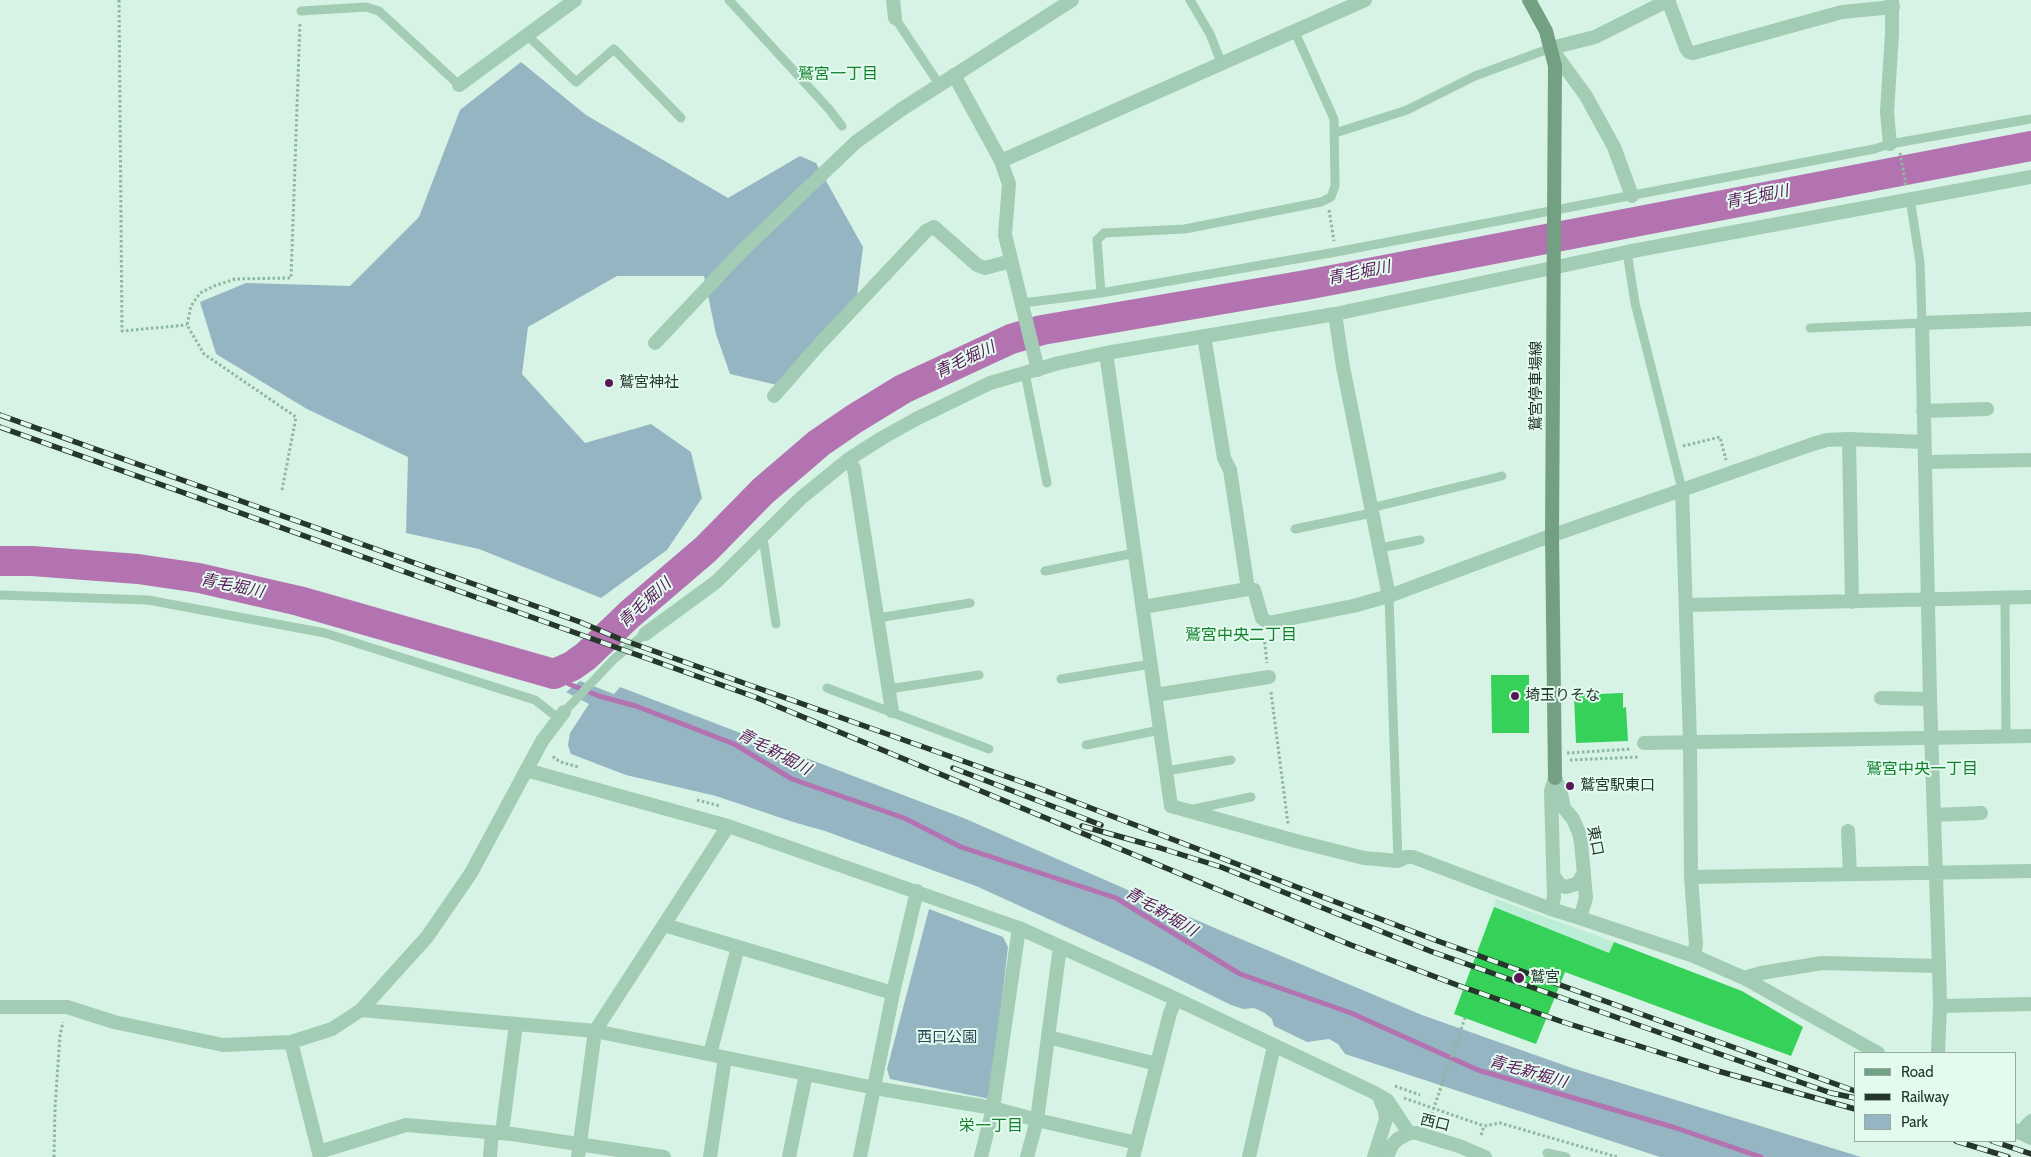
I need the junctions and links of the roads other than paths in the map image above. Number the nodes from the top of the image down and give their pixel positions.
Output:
1 (575, 0) edge
2 (729, 0) edge
3 (892, 0) edge
4 (1072, 0) edge
5 (1190, 0) edge
6 (1365, 0) edge
7 (1529, 0) edge
8 (1668, 0) edge
9 (1892, 3) edge
10 (301, 11) road end
11 (895, 18) joint
12 (1294, 30) junction
13 (526, 34) junction
14 (1551, 48) junction
15 (1221, 62) junction
16 (954, 76) junction
17 (939, 84) junction
18 (459, 85) joint
19 (681, 118) dead end
20 (2031, 119) edge
21 (842, 126) dead end
22 (1335, 133) junction
23 (1894, 146) junction
24 (1001, 161) junction
25 (2031, 177) edge
26 (1908, 195) junction
27 (1632, 196) junction
28 (1553, 214) junction
29 (1627, 252) junction
30 (1011, 262) junction
31 (1553, 263) junction
32 (1101, 293) junction
33 (1024, 306) junction
34 (1335, 314) junction
35 (2031, 319) edge
36 (1922, 323) junction
37 (1810, 328) dead end
38 (1204, 336) junction
39 (655, 343) dead end
40 (1106, 353) junction
41 (1033, 367) junction
42 (774, 396) dead end
43 (1987, 409) dead end
44 (1923, 411) junction
45 (1849, 439) junction
46 (1924, 442) junction
47 (850, 459) junction
48 (2031, 460) edge
49 (1926, 462) junction
50 (1502, 476) dead end
51 (1047, 483) dead end
52 (1682, 490) junction
53 (1372, 511) junction
54 (1295, 529) dead end
55 (1552, 535) junction
56 (760, 538) junction
57 (1420, 540) dead end
58 (1380, 548) junction
59 (1135, 553) junction
60 (1045, 571) dead end
61 (1248, 589) junction
62 (0, 595) edge
63 (1389, 596) junction
64 (2031, 597) edge
65 (2005, 598) junction
66 (1928, 599) junction
67 (1852, 602) junction
68 (970, 603) dead end
69 (1686, 605) junction
70 (1143, 607) junction
71 (878, 618) junction
72 (776, 624) dead end
73 (645, 634) joint
74 (1151, 664) junction
75 (979, 675) dead end
76 (1269, 677) road end
77 (1061, 679) dead end
78 (826, 688) dead end
79 (889, 689) junction
80 (1155, 695) junction
81 (1881, 698) dead end
82 (1930, 699) junction
83 (564, 711) junction
84 (892, 711) junction
85 (1160, 730) junction
86 (2031, 736) edge
87 (2006, 737) junction
88 (1931, 738) junction
89 (1690, 742) junction
90 (1086, 745) dead end
91 (989, 749) dead end
92 (1644, 750) road end
93 (1231, 760) dead end
94 (526, 770) junction
95 (1166, 771) junction
96 (1555, 778) junction
97 (1251, 797) dead end
98 (1186, 810) junction
99 (1981, 813) dead end
100 (1934, 816) junction
101 (728, 826) junction
102 (1848, 831) dead end
103 (1398, 861) junction
104 (2031, 871) edge
105 (1584, 872) junction
106 (1936, 873) junction
107 (1850, 874) junction
108 (1553, 875) junction
109 (1691, 877) junction
110 (917, 891) junction
111 (1551, 909) junction
112 (1580, 918) junction
113 (664, 925) junction
114 (1018, 928) junction
115 (738, 947) junction
116 (1060, 947) junction
117 (1694, 956) junction
118 (1939, 966) junction
119 (1744, 978) junction
120 (893, 993) junction
121 (1176, 999) junction
122 (2031, 1004) edge
123 (1940, 1006) junction
124 (0, 1007) edge
125 (361, 1010) junction
126 (516, 1024) junction
127 (596, 1031) junction
128 (1048, 1037) junction
129 (291, 1042) junction
130 (1274, 1046) junction
131 (1876, 1052) edge
132 (1938, 1052) edge
133 (710, 1054) junction
134 (725, 1058) junction
135 (1157, 1064) junction
136 (806, 1074) junction
137 (875, 1088) junction
138 (1377, 1094) junction
139 (993, 1108) junction
140 (1037, 1120) junction
141 (2031, 1121) edge
142 (497, 1133) junction
143 (1410, 1133) junction
144 (2022, 1133) edge
145 (1137, 1143) junction
146 (579, 1150) edge
147 (1462, 1152) edge
148 (1547, 1153) dead end
149 (319, 1154) edge
150 (650, 1156) edge
151 (490, 1157) edge
152 (664, 1157) edge
153 (710, 1157) edge
154 (789, 1157) edge
155 (860, 1157) edge
156 (981, 1157) edge
157 (1027, 1157) edge
158 (1133, 1157) edge
159 (1249, 1157) edge
160 (1374, 1157) edge
161 (1387, 1157) edge
162 (1484, 1157) edge
163 (1566, 1157) edge

1 - 13 street
2 - 21 lane
3 - 11 street
4 - 16 street
5 - 15 lane
6 - 12 street
7 - 14 main road, 鷲宮停車場線
8 - 9 street
8 - 14 street
9 - 23 street
10 - 18 lane
11 - 17 lane
12 - 15 street
12 - 22 lane
13 - 18 street
13 - 19 lane
14 - 22 lane
14 - 27 street
14 - 28 main road, 鷲宮停車場線
15 - 24 street
16 - 17 street
16 - 24 street
17 - 39 street
20 - 23 lane
22 - 32 lane
23 - 27 lane
24 - 30 street
25 - 26 street
26 - 29 street
26 - 36 lane
27 - 28 lane
28 - 31 main road, 鷲宮停車場線
28 - 32 lane
29 - 31 street
29 - 52 lane
30 - 33 street
30 - 42 street
31 - 34 street
31 - 55 main road, 鷲宮停車場線
32 - 33 lane
33 - 41 street
34 - 38 street
34 - 53 street
35 - 36 street
36 - 37 lane
36 - 44 street
38 - 40 street
38 - 61 street
40 - 41 street
40 - 59 street
41 - 47 street
41 - 51 lane
43 - 44 street
44 - 46 street
45 - 46 street
45 - 52 street
45 - 67 street
46 - 49 street
47 - 56 street
47 - 71 street
48 - 49 street
49 - 66 street
50 - 53 lane
52 - 55 street
52 - 69 street
53 - 54 lane
53 - 58 street
55 - 63 street
55 - 96 main road, 鷲宮停車場線
56 - 72 lane
56 - 73 street
57 - 58 lane
58 - 63 street
59 - 60 lane
59 - 70 street
61 - 63 street
61 - 70 street
62 - 83 lane
63 - 103 lane
64 - 65 street
65 - 66 street
65 - 87 lane
66 - 67 street
66 - 82 street
67 - 69 street
68 - 71 lane
69 - 89 street
70 - 74 street
71 - 79 street
73 - 83 lane
74 - 77 lane
74 - 80 street
75 - 79 lane
76 - 80 street
78 - 84 lane
79 - 84 street
80 - 85 street
81 - 82 street
82 - 88 street
83 - 94 street
84 - 91 lane
85 - 90 lane
85 - 95 street
86 - 87 street
87 - 88 street
88 - 89 street
88 - 100 street
89 - 92 street
89 - 109 street
93 - 95 lane
94 - 101 street
94 - 125 street
95 - 98 street
96 - 105 street, 東口
96 - 108 street
97 - 98 lane
98 - 103 street
99 - 100 street
100 - 106 street
101 - 110 street
101 - 113 street
102 - 107 street
103 - 111 street
104 - 106 street
105 - 108 street
105 - 112 street, 東口
106 - 107 street
106 - 118 street
107 - 109 street
108 - 111 street
109 - 117 street
110 - 114 street
110 - 120 street
111 - 112 street
112 - 117 street
113 - 115 street
113 - 127 street
114 - 116 street
114 - 139 street
115 - 120 street
115 - 133 street
116 - 121 street
116 - 128 street
117 - 119 street
118 - 119 street
118 - 123 street
119 - 131 street
120 - 137 street
121 - 130 street
121 - 135 street
122 - 123 street
123 - 132 street
124 - 129 street
125 - 126 street
125 - 129 street
126 - 127 street
126 - 142 street
127 - 133 street
127 - 146 street
128 - 135 street
128 - 140 street
129 - 149 street
130 - 138 street
130 - 159 street
133 - 134 street
134 - 136 street
134 - 153 street
135 - 145 street
136 - 137 street
136 - 154 street
137 - 139 street
137 - 155 street
138 - 143 street
138 - 160 street
139 - 140 street
139 - 156 street
140 - 145 street
140 - 157 street
141 - 144 street
142 - 146 street
142 - 149 street
142 - 151 street
143 - 147 street, 西口
143 - 161 street, 西口
145 - 158 street
146 - 150 street
147 - 162 street, 西口
148 - 163 lane
150 - 152 street

